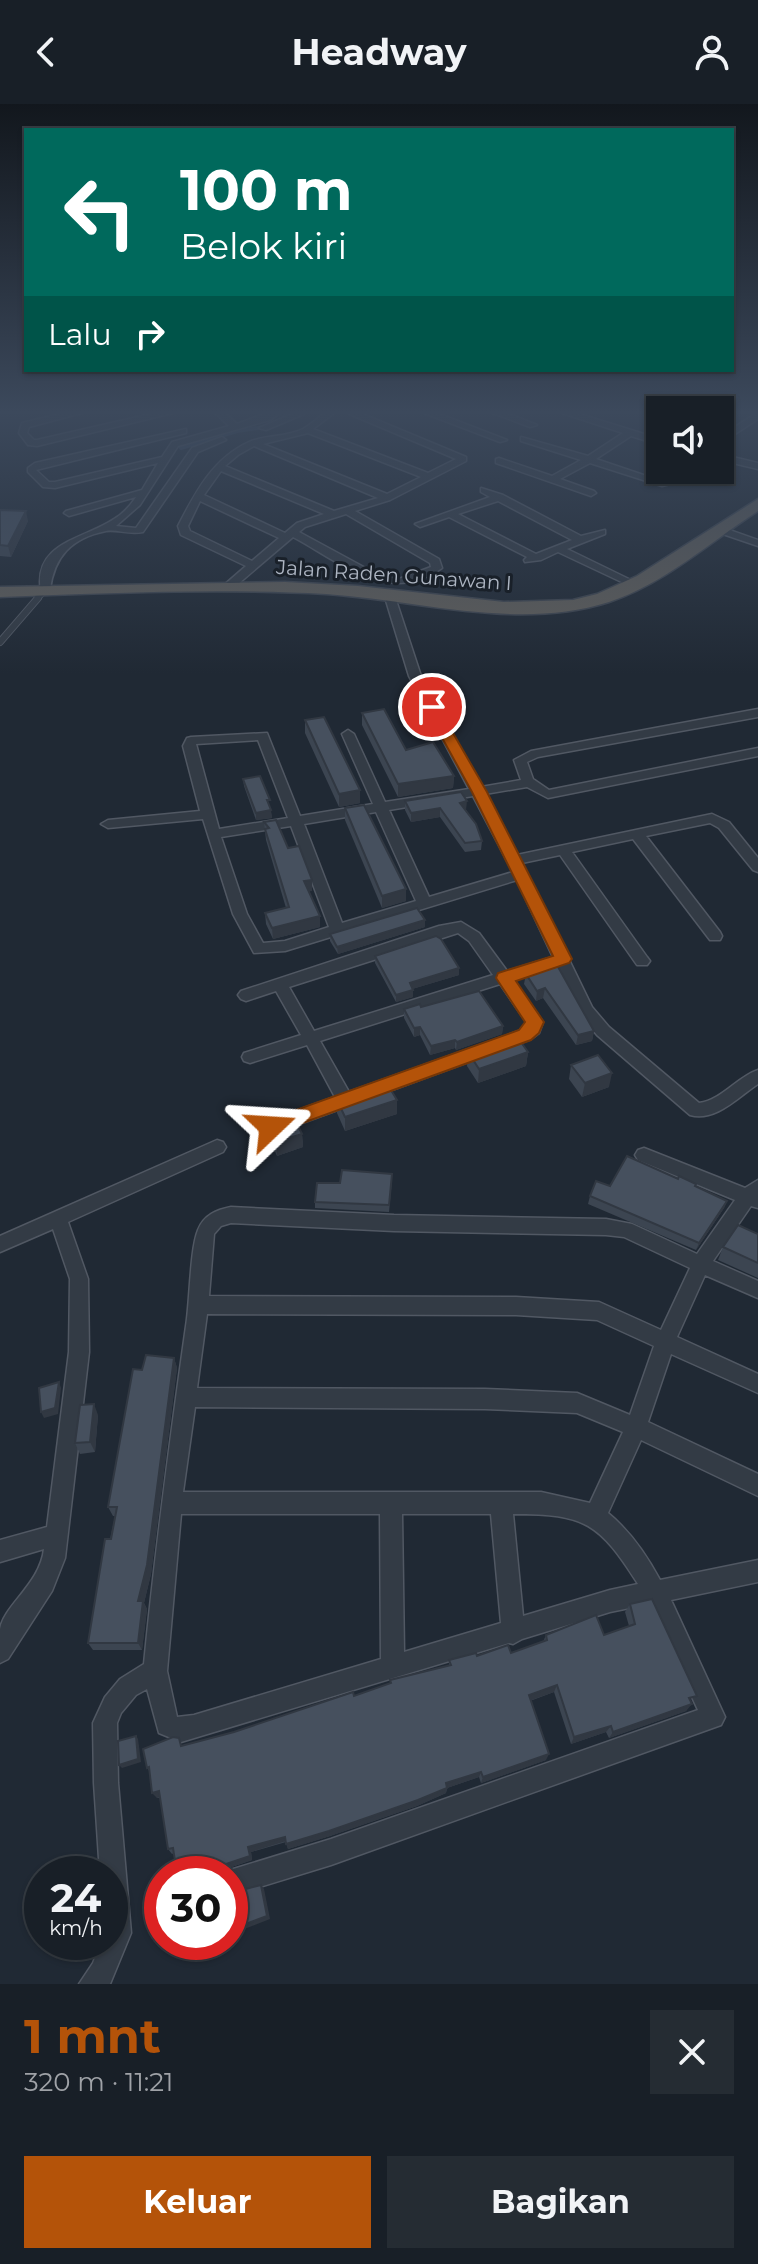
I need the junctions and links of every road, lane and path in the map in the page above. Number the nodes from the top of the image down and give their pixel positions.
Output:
1 (124, 498) edge
2 (141, 498) edge
3 (162, 498) edge
4 (197, 498) edge
5 (202, 498) edge
6 (293, 498) edge
7 (387, 498) edge
8 (498, 498) edge
9 (501, 498) edge
10 (758, 504) edge
11 (348, 511) junction
12 (69, 513) dead end
13 (450, 514) junction
14 (334, 515) junction
15 (420, 524) dead end
16 (112, 529) junction
17 (718, 529) junction
18 (601, 532) dead end
19 (288, 534) junction
20 (581, 540) junction
21 (758, 543) edge
22 (560, 549) junction
23 (537, 558) junction
24 (524, 562) dead end
25 (252, 565) junction
26 (632, 583) junction
27 (227, 588) junction
28 (45, 590) junction
29 (0, 592) edge
30 (389, 594) junction
31 (0, 642) edge
32 (758, 713) edge
33 (348, 734) dead end
34 (758, 752) edge
35 (529, 783) junction
36 (479, 792) junction
37 (380, 807) junction
38 (209, 814) junction
39 (293, 821) junction
40 (108, 824) dead end
41 (636, 833) junction
42 (214, 834) junction
43 (563, 849) junction
44 (513, 860) junction
45 (758, 867) edge
46 (521, 874) junction
47 (424, 903) junction
48 (337, 928) junction
49 (715, 936) dead end
50 (563, 959) junction
51 (642, 961) dead end
52 (505, 978) junction
53 (280, 984) junction
54 (246, 995) dead end
55 (311, 1038) junction
56 (250, 1057) dead end
57 (758, 1076) edge
58 (345, 1099) junction
59 (271, 1127) edge
60 (217, 1147) dead end
61 (644, 1155) dead end
62 (754, 1195) edge
63 (58, 1218) junction
64 (0, 1244) edge
65 (700, 1265) junction
66 (758, 1290) edge
67 (199, 1305) junction
68 (666, 1340) junction
69 (758, 1384) edge
70 (186, 1397) junction
71 (636, 1427) junction
72 (758, 1485) edge
73 (171, 1503) junction
74 (391, 1503) junction
75 (501, 1503) junction
76 (595, 1516) junction
77 (56, 1535) junction
78 (0, 1551) edge
79 (758, 1571) edge
80 (654, 1592) junction
81 (513, 1633) junction
82 (0, 1651) edge
83 (393, 1668) junction
84 (155, 1671) junction
85 (248, 1877) edge
86 (93, 1984) edge

1 - 12 street
2 - 16 street
3 - 16 street
4 - 25 street
5 - 19 street
6 - 14 street
7 - 11 street
8 - 13 street
9 - 20 street
10 - 17 highway, Jalan Raden Gunawan I
11 - 14 street
11 - 19 street
13 - 15 street
13 - 23 street
14 - 19 street
16 - 28 street
17 - 21 street
17 - 26 highway, Jalan Raden Gunawan I
18 - 20 street
19 - 25 street
20 - 22 street
22 - 23 street
22 - 26 street
23 - 24 street
25 - 27 street
26 - 30 highway, Jalan Raden Gunawan I
27 - 28 highway, Jalan Raden Gunawan I
27 - 30 highway, Jalan Raden Gunawan I
28 - 29 highway, Jalan Raden Gunawan I
28 - 31 lane
30 - 36 street
32 - 35 street
33 - 37 street
34 - 35 street
35 - 36 street
36 - 37 street
36 - 44 street
37 - 39 street
37 - 47 street
38 - 39 street
38 - 40 street
38 - 42 street
39 - 42 street
39 - 48 street
41 - 43 street
41 - 45 street
41 - 49 street
42 - 48 street
43 - 44 street
43 - 51 street
44 - 46 street
46 - 47 street
46 - 50 street
47 - 48 street
50 - 52 street
50 - 57 street
52 - 53 street
52 - 55 street
52 - 58 street
53 - 54 street
53 - 55 street
55 - 56 street
55 - 58 street
58 - 59 street
60 - 63 street
61 - 62 street
62 - 65 street
63 - 64 street
63 - 77 street
65 - 66 street
65 - 67 street
65 - 68 street
67 - 68 street
67 - 70 street
68 - 69 street
68 - 71 street
70 - 71 street
70 - 73 street
71 - 72 street
71 - 76 street
73 - 74 street
73 - 84 street
74 - 75 street
74 - 83 street
75 - 76 street
75 - 81 street
76 - 80 street
77 - 78 street
77 - 82 street
79 - 80 street
80 - 81 street
80 - 85 street
81 - 83 street
83 - 84 street
84 - 86 street

